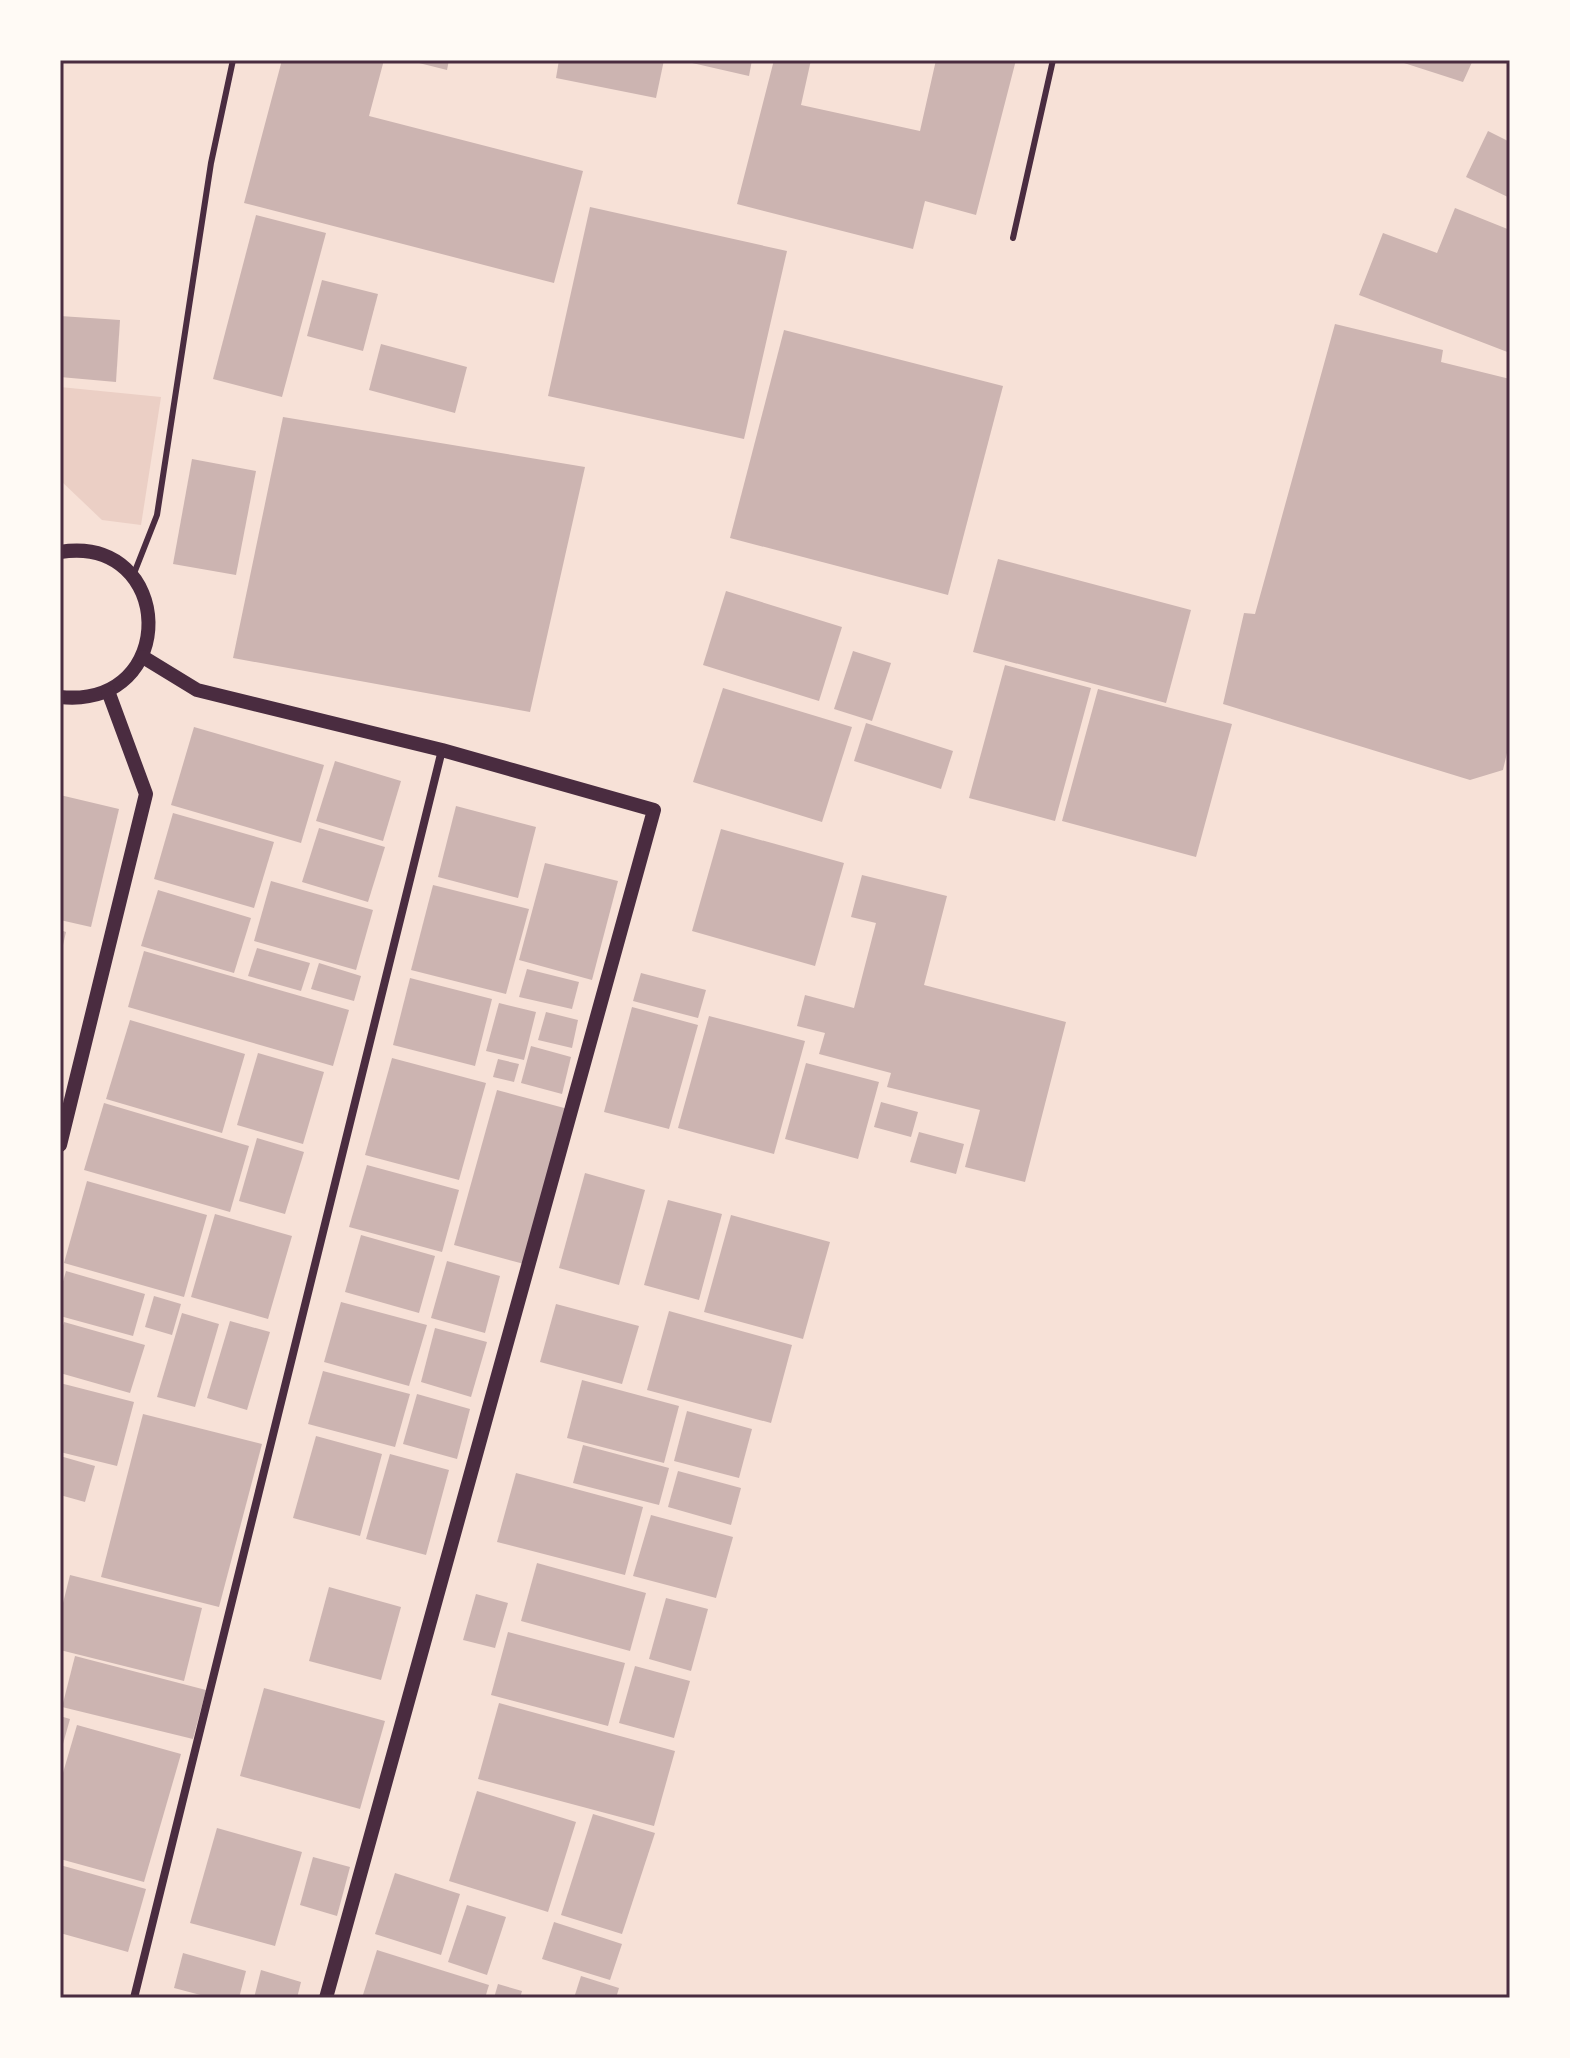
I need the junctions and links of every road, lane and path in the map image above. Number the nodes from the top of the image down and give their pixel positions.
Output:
1 (233, 60) edge
2 (1053, 60) edge
3 (1013, 238) dead end
4 (60, 552) edge
5 (133, 576) junction
6 (143, 657) junction
7 (108, 691) junction
8 (60, 697) edge
9 (442, 750) junction
10 (60, 1145) edge
11 (134, 1998) edge
12 (326, 1998) edge

1 - 5 lane
2 - 3 lane
4 - 5 street
5 - 6 street
6 - 7 street
6 - 9 street
7 - 8 street
7 - 10 street
9 - 11 street
9 - 12 street

